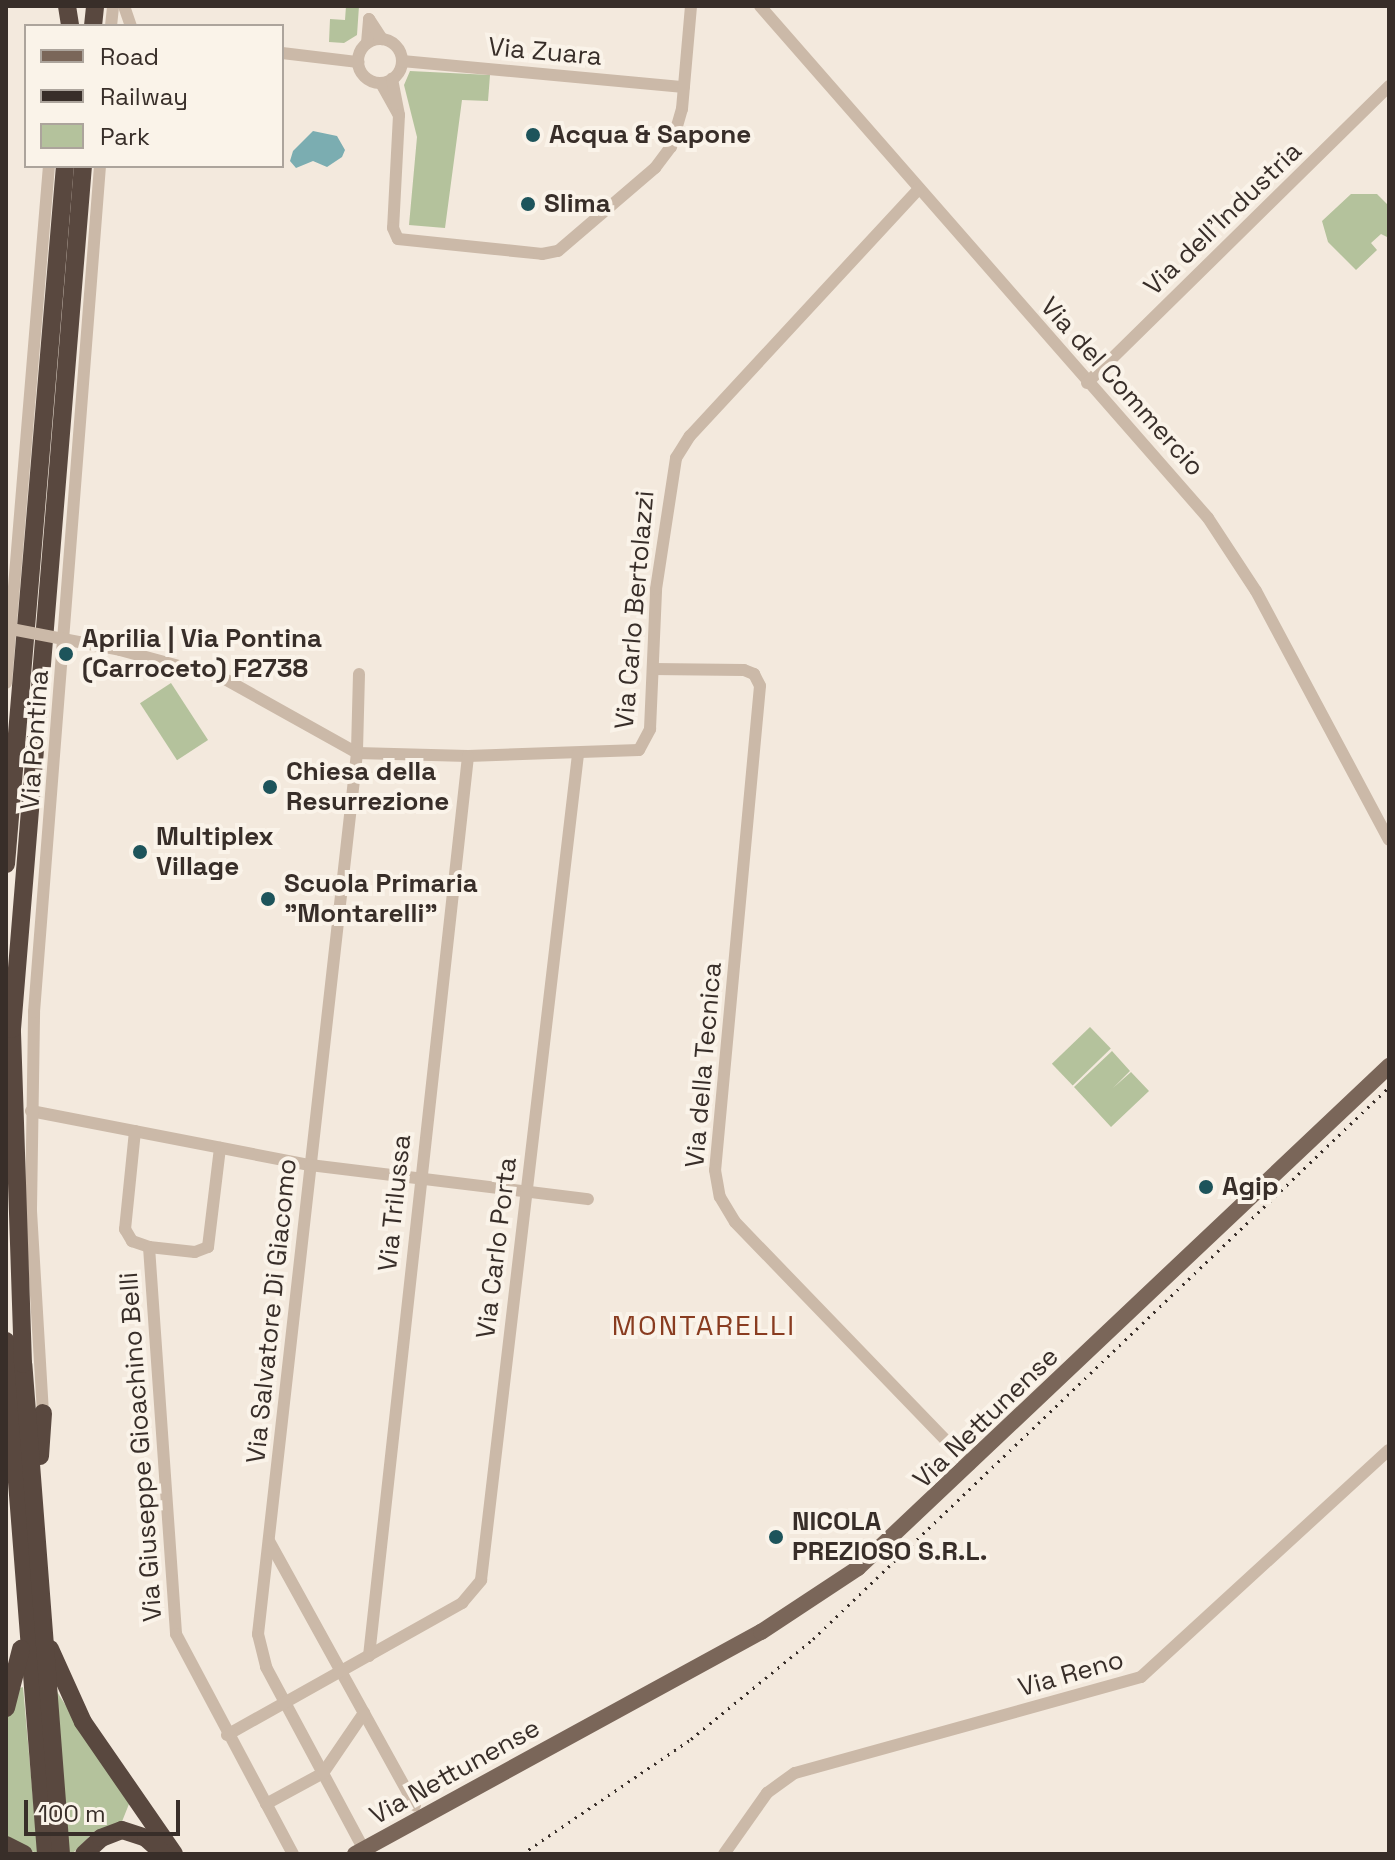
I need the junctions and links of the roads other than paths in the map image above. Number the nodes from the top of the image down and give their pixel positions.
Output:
1 (691, 6) edge
2 (760, 6) edge
3 (370, 13) edge
4 (382, 39) junction
5 (367, 43) junction
6 (284, 53) edge
7 (402, 61) junction
8 (358, 62) junction
9 (387, 81) junction
10 (1389, 86) edge
11 (684, 87) junction
12 (49, 168) edge
13 (65, 168) edge
14 (100, 168) edge
15 (83, 172) edge
16 (919, 189) junction
17 (1087, 383) junction
18 (6, 628) edge
19 (653, 669) junction
20 (359, 674) dead end
21 (6, 683) edge
22 (357, 753) junction
23 (578, 754) junction
24 (468, 756) junction
25 (1389, 840) edge
26 (6, 864) edge
27 (1389, 1066) edge
28 (31, 1111) junction
29 (135, 1131) junction
30 (220, 1148) junction
31 (310, 1165) junction
32 (420, 1178) junction
33 (525, 1191) junction
34 (588, 1199) dead end
35 (149, 1247) junction
36 (6, 1341) edge
37 (43, 1413) joint
38 (1389, 1450) edge
39 (6, 1458) edge
40 (970, 1465) junction
41 (26, 1498) junction
42 (269, 1541) junction
43 (33, 1617) junction
44 (369, 1656) junction
45 (341, 1671) junction
46 (285, 1702) junction
47 (6, 1708) edge
48 (364, 1713) junction
49 (227, 1735) junction
50 (323, 1773) junction
51 (137, 1801) junction
52 (266, 1804) junction
53 (415, 1805) dead end
54 (127, 1831) junction
55 (6, 1845) edge
56 (360, 1852) edge
57 (24, 1854) edge
58 (46, 1854) edge
59 (61, 1854) edge
60 (84, 1854) edge
61 (164, 1854) edge
62 (174, 1854) edge
63 (293, 1854) edge
64 (724, 1854) edge

1 - 11 street
2 - 16 street, Via del Commercio
3 - 4 street
3 - 5 street
4 - 5 street
4 - 7 street
5 - 8 street
6 - 8 street
7 - 9 street
7 - 11 street, Via Zuara
8 - 9 street
9 - 11 street
10 - 17 street, Via dell'Industria
12 - 21 street, Via Pontina
13 - 26 highway
14 - 28 street, Via Pontina
15 - 41 highway
16 - 17 street, Via del Commercio
16 - 19 street, Via Carlo Bertolazzi
17 - 25 street, Via del Commercio
18 - 22 street, bridge
19 - 23 street, Via Carlo Bertolazzi
19 - 40 street, Via della Tecnica
20 - 22 street, Via Salvatore Di Giacomo
22 - 24 street, Via Carlo Bertolazzi
22 - 31 street, Via Salvatore Di Giacomo
23 - 24 street, Via Carlo Bertolazzi
23 - 33 street, Via Carlo Porta
24 - 32 street, Via Trilussa
27 - 40 main road, Via Nettunense
28 - 29 street
28 - 37 street, Via Pontina
29 - 30 street
29 - 35 street
30 - 31 street
30 - 35 street
31 - 32 street
31 - 42 street, Via Salvatore Di Giacomo
32 - 33 street
32 - 44 street, Via Trilussa
33 - 34 street
33 - 44 street, Via Carlo Porta
35 - 49 street, Via Giuseppe Gioachino Belli
36 - 41 highway
37 - 41 highway
38 - 64 street, Via Reno
39 - 41 highway
40 - 56 main road, Via Nettunense
41 - 43 highway
42 - 45 street
42 - 46 street, Via Salvatore Di Giacomo
43 - 47 highway
43 - 51 highway
43 - 58 highway
43 - 59 highway
44 - 45 street, Via Carlo Porta
45 - 46 street, Via Carlo Porta
45 - 48 street
46 - 49 street, Via Carlo Porta
46 - 50 street, Via Salvatore Di Giacomo
48 - 50 street
48 - 53 street
49 - 52 street, Via Giuseppe Gioachino Belli
50 - 52 street
50 - 56 street, Via Salvatore Di Giacomo
51 - 54 highway
51 - 62 highway
52 - 63 street, Via Giuseppe Gioachino Belli
54 - 60 highway
54 - 61 highway
55 - 57 highway

